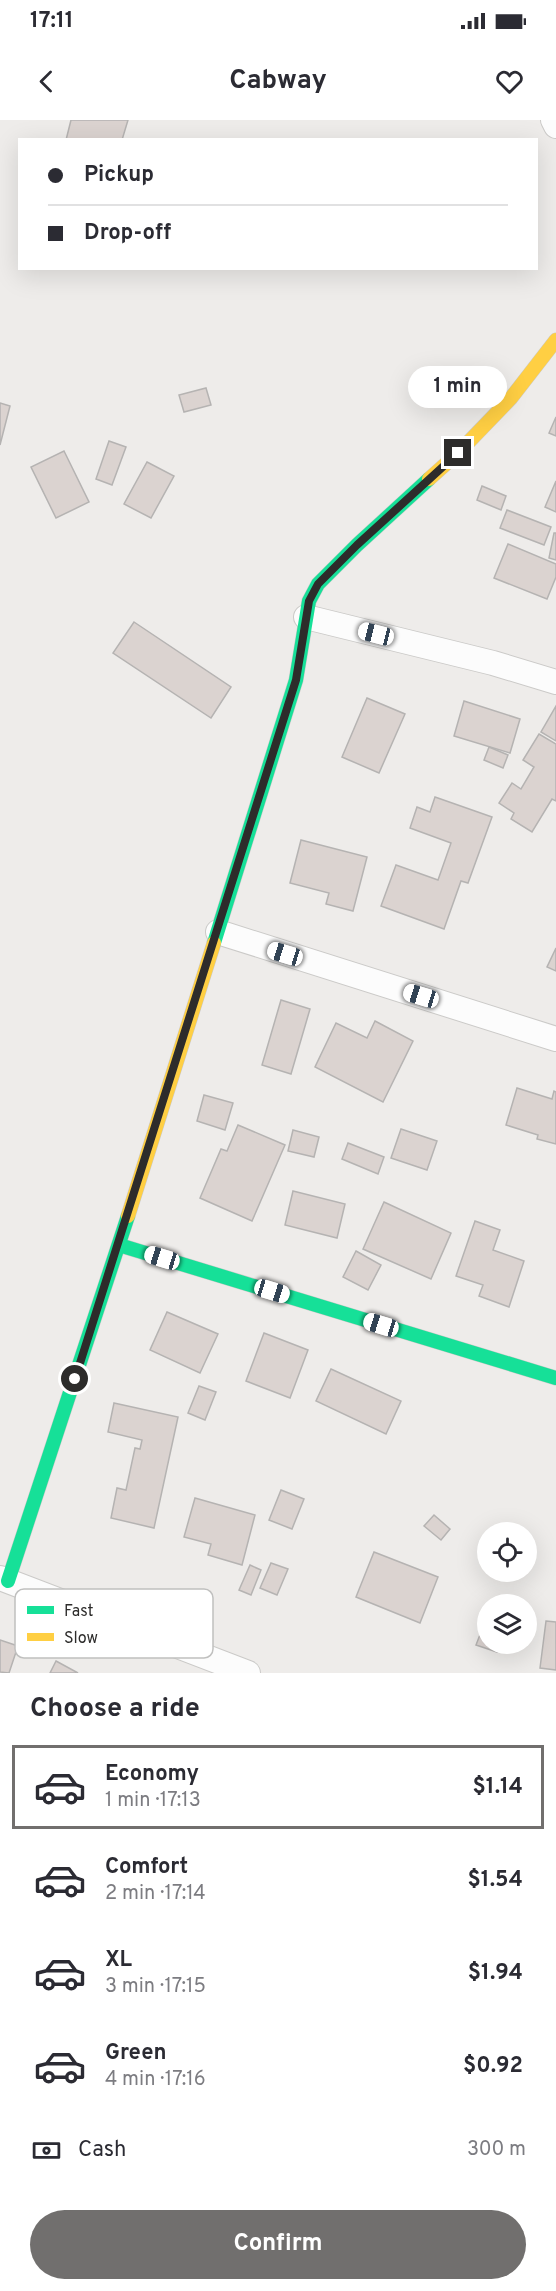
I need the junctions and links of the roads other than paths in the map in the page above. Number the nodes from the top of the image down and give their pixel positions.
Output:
1 (553, 120) edge
2 (556, 126) edge
3 (556, 340) edge
4 (306, 617) junction
5 (556, 682) edge
6 (218, 932) junction
7 (556, 1039) edge
8 (119, 1245) junction
9 (556, 1378) edge
10 (4, 1580) edge
11 (28, 1589) edge
12 (209, 1658) edge
13 (248, 1673) edge

1 - 2 street
3 - 4 street
4 - 5 street
4 - 6 street
6 - 7 street
6 - 8 street
8 - 9 street
8 - 10 street
10 - 11 street
12 - 13 street

